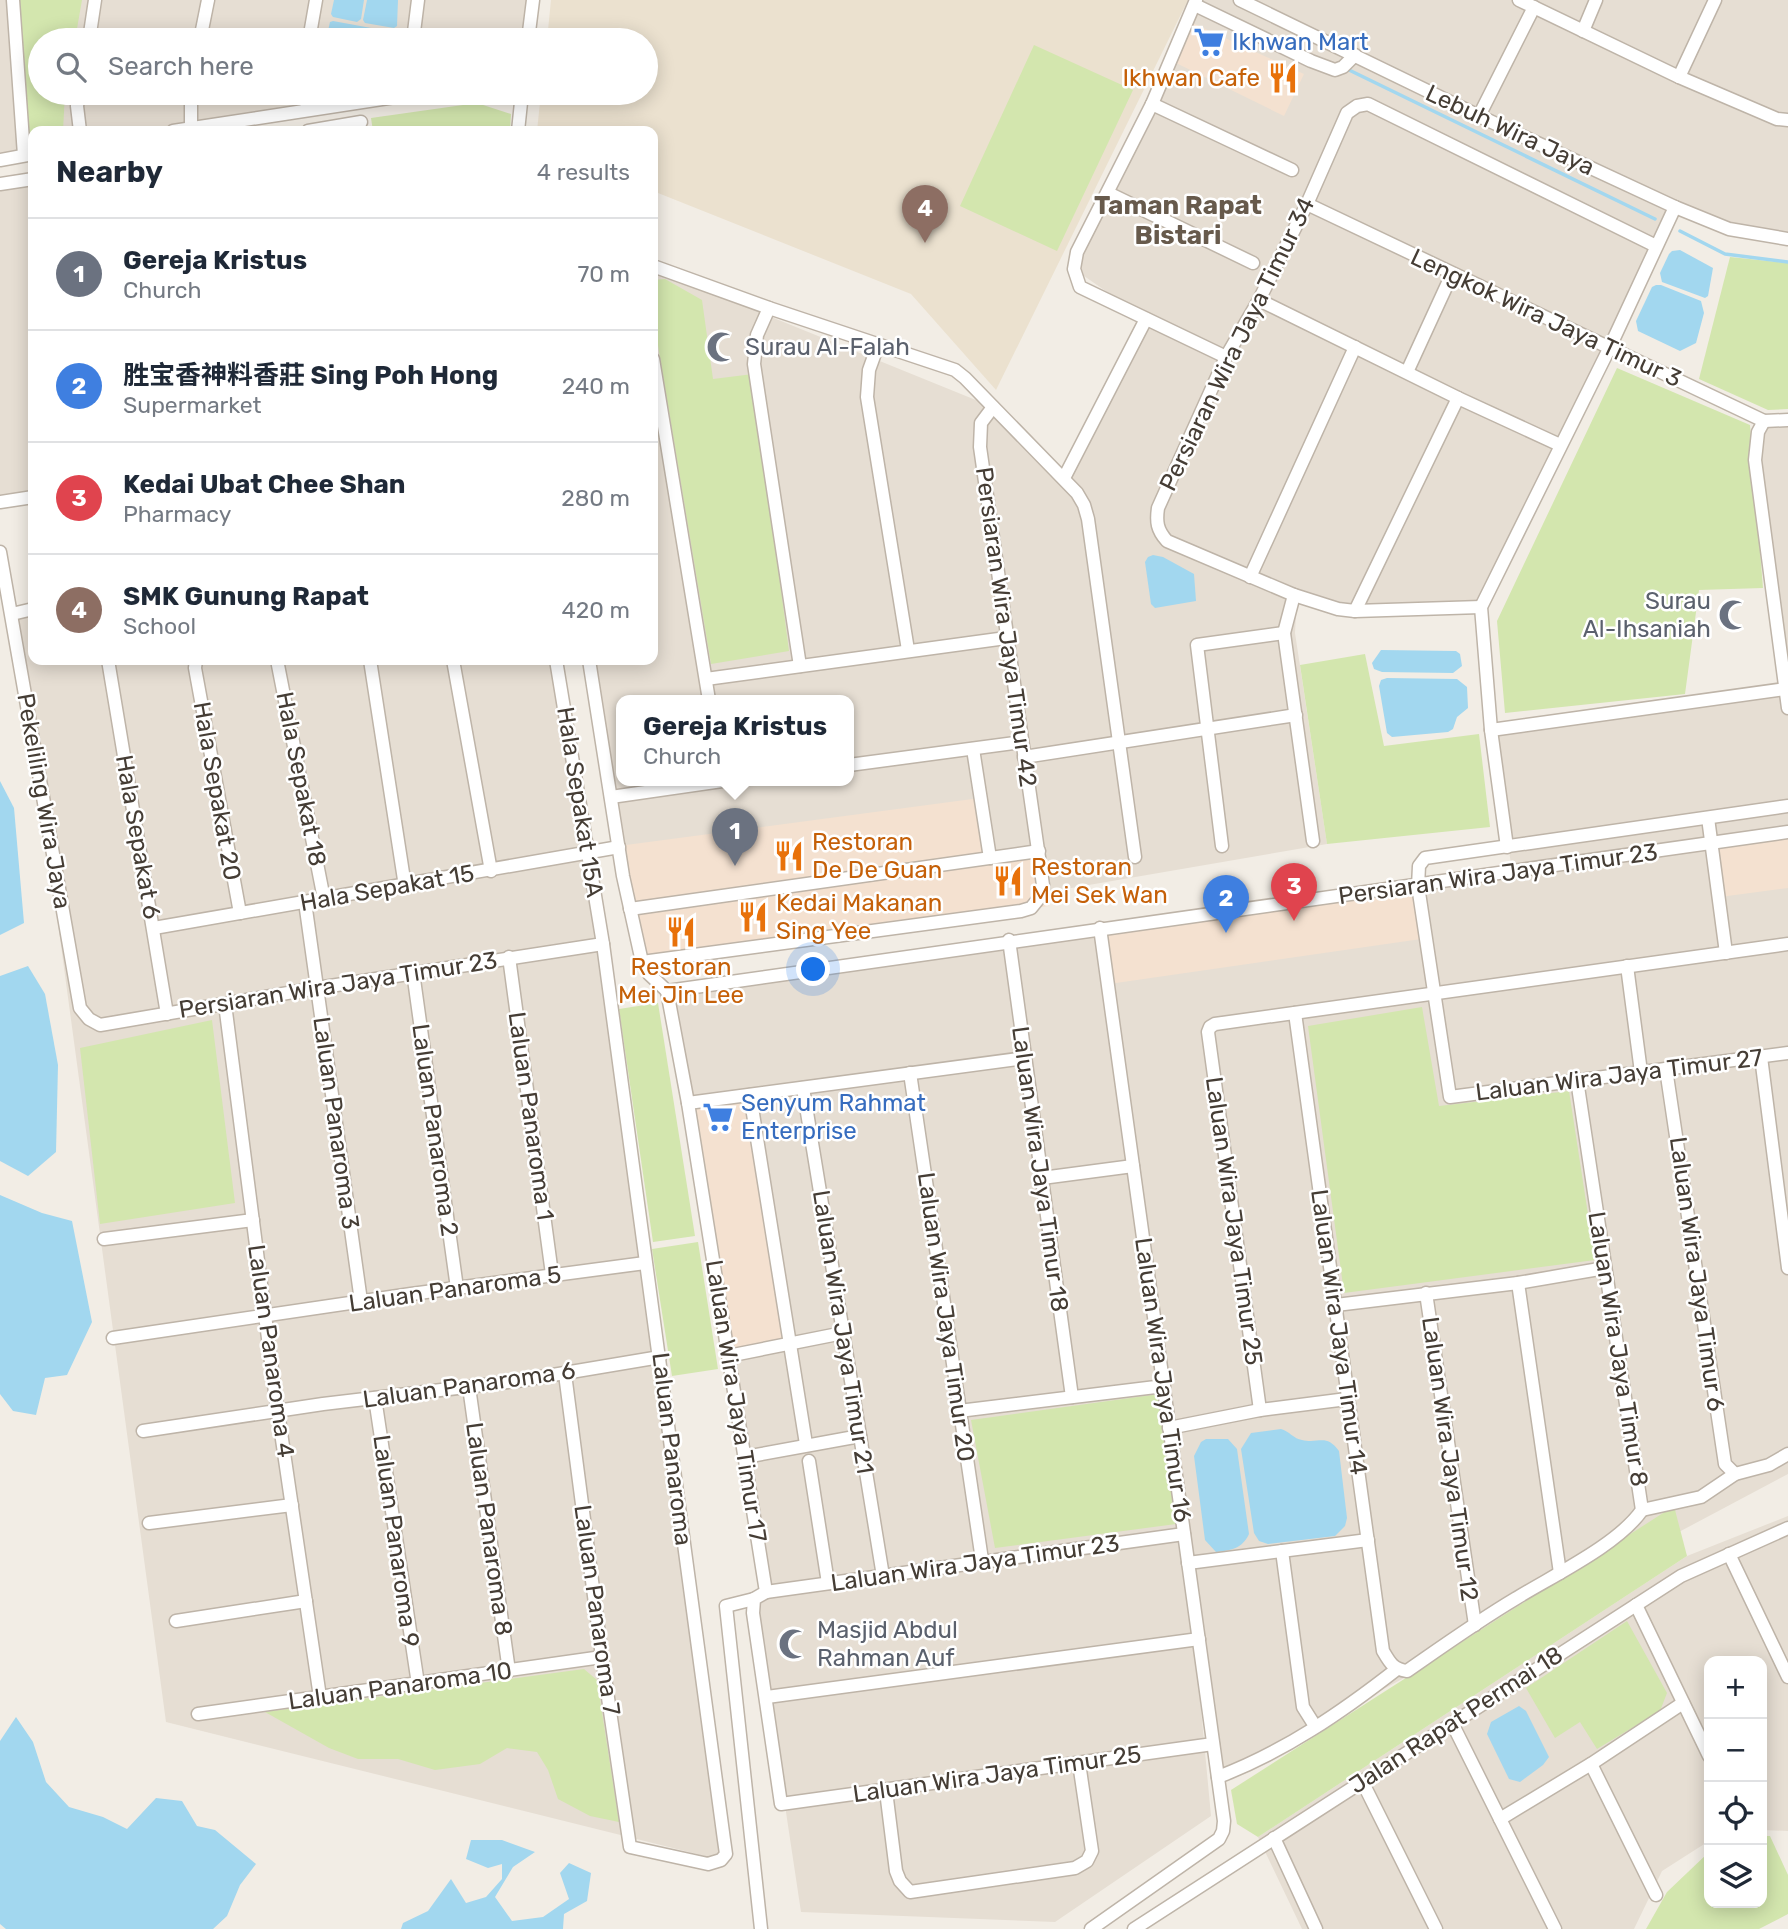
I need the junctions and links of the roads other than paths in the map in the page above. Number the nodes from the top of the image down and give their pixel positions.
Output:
1 (13, 0) edge
2 (96, 0) edge
3 (208, 0) edge
4 (316, 0) edge
5 (418, 0) edge
6 (533, 0) edge
7 (1240, 0) edge
8 (1519, 0) edge
9 (1596, 0) edge
10 (1715, 0) edge
11 (1196, 3) edge
12 (1534, 7) junction
13 (91, 28) edge
14 (202, 28) edge
15 (311, 28) edge
16 (414, 28) edge
17 (530, 28) edge
18 (1583, 31) junction
19 (1355, 55) junction
20 (1679, 77) junction
21 (1152, 104) junction
22 (77, 105) edge
23 (191, 105) edge
24 (307, 105) edge
25 (339, 105) edge
26 (358, 105) edge
27 (521, 105) edge
28 (307, 110) junction
29 (1479, 116) junction
30 (1788, 120) edge
31 (79, 126) edge
32 (191, 126) edge
33 (204, 126) edge
34 (362, 126) edge
35 (519, 126) edge
36 (28, 145) edge
37 (28, 155) edge
38 (0, 160) edge
39 (1292, 170) dead end
40 (28, 180) edge
41 (0, 184) edge
42 (1108, 193) junction
43 (1307, 204) junction
44 (1675, 207) junction
45 (1788, 239) edge
46 (1656, 246) junction
47 (1253, 263) dead end
48 (658, 268) edge
49 (1452, 274) junction
50 (1259, 300) junction
51 (769, 309) junction
52 (1146, 319) junction
53 (878, 345) junction
54 (1355, 347) junction
55 (1609, 349) junction
56 (1226, 357) junction
57 (1407, 372) junction
58 (658, 389) edge
59 (1458, 398) junction
60 (993, 407) junction
61 (1788, 420) edge
62 (1764, 421) junction
63 (1560, 445) junction
64 (1064, 478) junction
65 (28, 499) edge
66 (0, 502) edge
67 (0, 552) edge
68 (1250, 577) junction
69 (1294, 595) junction
70 (1481, 607) junction
71 (28, 610) edge
72 (1355, 611) junction
73 (12, 614) junction
74 (1284, 633) junction
75 (1006, 638) junction
76 (908, 650) junction
77 (109, 665) edge
78 (195, 665) edge
79 (278, 665) edge
80 (371, 665) edge
81 (454, 665) edge
82 (557, 665) edge
83 (590, 665) edge
84 (800, 666) junction
85 (706, 679) junction
86 (1786, 690) junction
87 (708, 695) edge
88 (1788, 708) edge
89 (1296, 715) junction
90 (1208, 730) junction
91 (1491, 730) junction
92 (1022, 742) junction
93 (1119, 744) junction
94 (973, 749) junction
95 (1024, 757) junction
96 (854, 764) edge
97 (688, 786) edge
98 (611, 797) junction
99 (1788, 806) edge
100 (1708, 818) junction
101 (1788, 832) edge
102 (1313, 841) dead end
103 (1712, 843) junction
104 (1222, 846) dead end
105 (619, 847) junction
106 (1507, 847) junction
107 (1039, 851) junction
108 (588, 853) junction
109 (1135, 857) dead end
110 (990, 858) junction
111 (491, 871) junction
112 (405, 886) junction
113 (1418, 886) junction
114 (324, 899) junction
115 (305, 902) junction
116 (630, 909) junction
117 (240, 913) junction
118 (154, 928) junction
119 (1100, 928) junction
120 (1009, 940) junction
121 (603, 944) junction
122 (1788, 944) edge
123 (1727, 953) junction
124 (509, 957) junction
125 (642, 962) junction
126 (1627, 967) junction
127 (413, 972) junction
128 (317, 988) junction
129 (667, 990) junction
130 (1435, 992) junction
131 (225, 1004) junction
132 (80, 1008) joint
133 (1296, 1013) junction
134 (167, 1014) junction
135 (1788, 1053) edge
136 (1761, 1056) junction
137 (1025, 1058) junction
138 (1666, 1069) junction
139 (1641, 1072) junction
140 (910, 1073) junction
141 (1577, 1080) junction
142 (803, 1088) junction
143 (750, 1095) junction
144 (688, 1103) junction
145 (1133, 1166) junction
146 (1041, 1178) junction
147 (253, 1220) junction
148 (104, 1239) dead end
149 (645, 1263) junction
150 (1605, 1268) junction
151 (1788, 1268) edge
152 (552, 1274) junction
153 (1518, 1283) junction
154 (457, 1287) junction
155 (1426, 1293) junction
156 (361, 1301) junction
157 (1336, 1305) junction
158 (265, 1317) junction
159 (843, 1333) junction
160 (113, 1338) dead end
161 (789, 1344) junction
162 (728, 1356) junction
163 (660, 1357) junction
164 (565, 1374) junction
165 (1164, 1386) junction
166 (469, 1387) junction
167 (1072, 1397) junction
168 (375, 1398) junction
169 (1347, 1399) junction
170 (1260, 1410) junction
171 (960, 1411) junction
172 (279, 1412) junction
173 (1170, 1428) junction
174 (143, 1431) dead end
175 (859, 1436) junction
176 (806, 1444) junction
177 (1788, 1454) edge
178 (744, 1457) junction
179 (809, 1461) dead end
180 (1735, 1474) junction
181 (292, 1505) junction
182 (1642, 1510) junction
183 (149, 1523) dead end
184 (1788, 1528) edge
185 (1184, 1534) junction
186 (1368, 1540) junction
187 (1282, 1551) junction
188 (1729, 1554) junction
189 (982, 1560) junction
190 (1188, 1563) junction
191 (1560, 1573) junction
192 (883, 1576) junction
193 (828, 1583) junction
194 (766, 1592) junction
195 (754, 1599) junction
196 (306, 1601) junction
197 (1636, 1605) junction
198 (176, 1621) dead end
199 (1475, 1625) junction
200 (1199, 1639) junction
201 (1788, 1644) edge
202 (1775, 1650) junction
203 (602, 1657) junction
204 (1397, 1669) junction
205 (509, 1671) junction
206 (1788, 1677) edge
207 (418, 1684) junction
208 (320, 1697) junction
209 (767, 1697) junction
210 (1683, 1703) junction
211 (198, 1714) dead end
212 (1452, 1723) junction
213 (1315, 1726) junction
214 (1213, 1744) junction
215 (1704, 1746) edge
216 (1079, 1763) junction
217 (1591, 1764) junction
218 (1218, 1777) junction
219 (1362, 1781) junction
220 (887, 1791) junction
221 (1500, 1819) junction
222 (1274, 1838) junction
223 (631, 1847) joint
224 (1656, 1895) dead end
225 (1119, 1909) junction
226 (761, 1929) edge
227 (1091, 1929) edge
228 (1132, 1929) edge
229 (1316, 1929) edge
230 (1436, 1929) edge
231 (1555, 1929) edge

1 - 36 street
2 - 13 street
3 - 14 street
4 - 15 street
5 - 16 street
6 - 17 street
7 - 19 street, Lebuh Wira Jaya
8 - 12 street
9 - 18 street
10 - 20 street
11 - 19 street
11 - 21 street
12 - 18 street
12 - 29 street
18 - 20 street
19 - 29 street, Lebuh Wira Jaya
20 - 30 street
21 - 39 street
21 - 42 street
22 - 31 street
23 - 32 street
24 - 28 street
25 - 28 street
26 - 34 street
27 - 35 street
28 - 33 street
29 - 44 street, Lebuh Wira Jaya
37 - 38 street
40 - 41 street
42 - 47 street
42 - 52 street
43 - 46 street, Persiaran Wira Jaya Timur 34
43 - 49 street, Lengkok Wira Jaya Timur 3
43 - 50 street, Persiaran Wira Jaya Timur 34
44 - 45 street, Lebuh Wira Jaya
44 - 46 street
46 - 55 street
48 - 51 street
49 - 55 street, Lengkok Wira Jaya Timur 3
49 - 57 street
50 - 54 street
50 - 56 street, Persiaran Wira Jaya Timur 34
51 - 53 street
51 - 84 street
52 - 56 street
52 - 64 street
53 - 60 street
53 - 76 street
54 - 57 street
54 - 68 street
55 - 62 street, Lengkok Wira Jaya Timur 3
55 - 63 street
56 - 68 street, Persiaran Wira Jaya Timur 34
57 - 59 street
58 - 85 street
59 - 63 street
59 - 72 street
60 - 64 street
60 - 75 street, Persiaran Wira Jaya Timur 42
61 - 62 street, Lengkok Wira Jaya Timur 3
62 - 86 street
63 - 70 street
64 - 93 street
65 - 66 street
67 - 73 street, Pekeliling Wira Jaya
68 - 69 street
69 - 72 street
69 - 74 street
70 - 72 street
70 - 91 street
71 - 73 street
73 - 132 street, Pekeliling Wira Jaya
74 - 89 street
74 - 90 street
75 - 76 street
75 - 92 street, Persiaran Wira Jaya Timur 42
76 - 84 street
77 - 118 street, Hala Sepakat 6
78 - 117 street, Hala Sepakat 20
79 - 114 street, Hala Sepakat 18
80 - 112 street
81 - 111 street
82 - 108 street, Hala Sepakat 15A
83 - 98 street
84 - 85 street
85 - 87 street
86 - 88 street
86 - 91 street
89 - 90 street
89 - 102 street
90 - 93 street
90 - 104 street
91 - 106 street
92 - 94 street
92 - 95 street, Persiaran Wira Jaya Timur 42
93 - 95 street
93 - 109 street
94 - 96 street
94 - 110 street
95 - 107 street, Persiaran Wira Jaya Timur 42
97 - 98 street
98 - 105 street
99 - 100 street, Persiaran Wira Jaya Timur 23
100 - 103 street
100 - 106 street, Persiaran Wira Jaya Timur 23
101 - 103 street, Persiaran Wira Jaya Timur 23
103 - 113 street, Persiaran Wira Jaya Timur 23
103 - 123 street
105 - 108 street, Hala Sepakat 15
105 - 116 street
106 - 113 street, Persiaran Wira Jaya Timur 23
107 - 110 street
107 - 125 street, Persiaran Wira Jaya Timur 42
108 - 111 street, Hala Sepakat 15
108 - 121 street, Hala Sepakat 15A
110 - 116 street
111 - 112 street, Hala Sepakat 15
112 - 114 street, Hala Sepakat 15
113 - 119 street, Persiaran Wira Jaya Timur 23
113 - 130 street
114 - 115 street, Hala Sepakat 15
115 - 117 street, Hala Sepakat 15
115 - 128 street, Laluan Panaroma 3
116 - 125 street
117 - 118 street, Hala Sepakat 15
118 - 134 street, Hala Sepakat 6
119 - 120 street, Persiaran Wira Jaya Timur 23
119 - 145 street, Laluan Wira Jaya Timur 16
120 - 129 street, Persiaran Wira Jaya Timur 23
120 - 137 street, Laluan Wira Jaya Timur 18
121 - 124 street, Persiaran Wira Jaya Timur 23
121 - 149 street, Laluan Panaroma
122 - 123 street
123 - 126 street
124 - 127 street, Persiaran Wira Jaya Timur 23
124 - 152 street, Laluan Panaroma 1
125 - 129 street
126 - 130 street
126 - 139 street
127 - 128 street, Persiaran Wira Jaya Timur 23
127 - 154 street, Laluan Panaroma 2
128 - 131 street, Persiaran Wira Jaya Timur 23
128 - 156 street, Laluan Panaroma 3
129 - 144 street, Laluan Wira Jaya Timur 17
130 - 133 street
130 - 141 street, Laluan Wira Jaya Timur 27
131 - 134 street, Persiaran Wira Jaya Timur 23
131 - 147 street, Laluan Panaroma 4
132 - 134 street, Persiaran Wira Jaya Timur 23
133 - 157 street, Laluan Wira Jaya Timur 14
133 - 170 street, Laluan Wira Jaya Timur 25
135 - 136 street, Laluan Wira Jaya Timur 27
136 - 138 street, Laluan Wira Jaya Timur 27
136 - 151 street
137 - 140 street
137 - 146 street, Laluan Wira Jaya Timur 18
138 - 139 street, Laluan Wira Jaya Timur 27
138 - 180 street, Laluan Wira Jaya Timur 6
139 - 141 street, Laluan Wira Jaya Timur 27
140 - 142 street
140 - 171 street, Laluan Wira Jaya Timur 20
141 - 150 street, Laluan Wira Jaya Timur 8
142 - 143 street
142 - 159 street, Laluan Wira Jaya Timur 21
143 - 144 street
143 - 161 street
144 - 162 street, Laluan Wira Jaya Timur 17
145 - 146 street
145 - 165 street, Laluan Wira Jaya Timur 16
146 - 167 street, Laluan Wira Jaya Timur 18
147 - 148 street
147 - 158 street, Laluan Panaroma 4
149 - 152 street, Laluan Panaroma 5
149 - 163 street, Laluan Panaroma
150 - 153 street
150 - 182 street, Laluan Wira Jaya Timur 8
152 - 154 street, Laluan Panaroma 5
153 - 155 street
153 - 191 street
154 - 156 street, Laluan Panaroma 5
155 - 157 street
155 - 199 street, Laluan Wira Jaya Timur 12
156 - 158 street, Laluan Panaroma 5
157 - 169 street, Laluan Wira Jaya Timur 14
158 - 160 street, Laluan Panaroma 5
158 - 172 street, Laluan Panaroma 4
159 - 161 street
159 - 175 street, Laluan Wira Jaya Timur 21
161 - 162 street
161 - 176 street
162 - 178 street, Laluan Wira Jaya Timur 17
163 - 164 street, Laluan Panaroma 6
163 - 223 street, Laluan Panaroma
164 - 166 street, Laluan Panaroma 6
164 - 203 street, Laluan Panaroma 7
165 - 167 street
165 - 173 street, Laluan Wira Jaya Timur 16
166 - 168 street, Laluan Panaroma 6
166 - 205 street, Laluan Panaroma 8
167 - 171 street
168 - 172 street, Laluan Panaroma 6
168 - 207 street, Laluan Panaroma 9
169 - 170 street
169 - 186 street, Laluan Wira Jaya Timur 14
170 - 173 street
171 - 189 street, Laluan Wira Jaya Timur 20
172 - 174 street, Laluan Panaroma 6
172 - 181 street, Laluan Panaroma 4
173 - 185 street, Laluan Wira Jaya Timur 16
175 - 176 street
175 - 192 street, Laluan Wira Jaya Timur 21
176 - 178 street
177 - 180 street
178 - 194 street, Laluan Wira Jaya Timur 17
179 - 193 street
180 - 182 street
181 - 183 street
181 - 196 street, Laluan Panaroma 4
182 - 191 street, Laluan Wira Jaya Timur 8
184 - 188 street, Jalan Rapat Permai 18
185 - 189 street, Laluan Wira Jaya Timur 23
185 - 190 street, Laluan Wira Jaya Timur 16
186 - 187 street
186 - 204 street, Laluan Wira Jaya Timur 14
187 - 190 street
187 - 213 street
188 - 197 street, Jalan Rapat Permai 18
188 - 202 street
189 - 192 street, Laluan Wira Jaya Timur 23
190 - 200 street, Laluan Wira Jaya Timur 16
191 - 199 street, Laluan Wira Jaya Timur 8
192 - 193 street, Laluan Wira Jaya Timur 23
193 - 194 street, Laluan Wira Jaya Timur 23
194 - 195 street
195 - 209 street
195 - 226 street
196 - 198 street
196 - 208 street, Laluan Panaroma 4
197 - 210 street
197 - 212 street, Jalan Rapat Permai 18
199 - 204 street, Laluan Wira Jaya Timur 8
200 - 209 street
200 - 214 street, Laluan Wira Jaya Timur 16
201 - 202 street
202 - 206 street
203 - 205 street, Laluan Panaroma 10
203 - 223 street, Laluan Panaroma 7
204 - 213 street, Laluan Wira Jaya Timur 8
205 - 207 street, Laluan Panaroma 10
207 - 208 street, Laluan Panaroma 10
208 - 211 street, Laluan Panaroma 10
209 - 220 street, Laluan Wira Jaya Timur 25
210 - 215 street
210 - 217 street
212 - 219 street, Jalan Rapat Permai 18
212 - 221 street
213 - 218 street, Laluan Wira Jaya Timur 8
214 - 216 street, Laluan Wira Jaya Timur 25
214 - 218 street, Laluan Wira Jaya Timur 16
216 - 220 street, Laluan Wira Jaya Timur 25
216 - 220 street
217 - 221 street
217 - 224 street
218 - 225 street, Laluan Wira Jaya Timur 16
219 - 222 street, Jalan Rapat Permai 18
219 - 230 street
221 - 231 street
222 - 228 street, Jalan Rapat Permai 18
222 - 229 street
225 - 227 street
225 - 228 street

